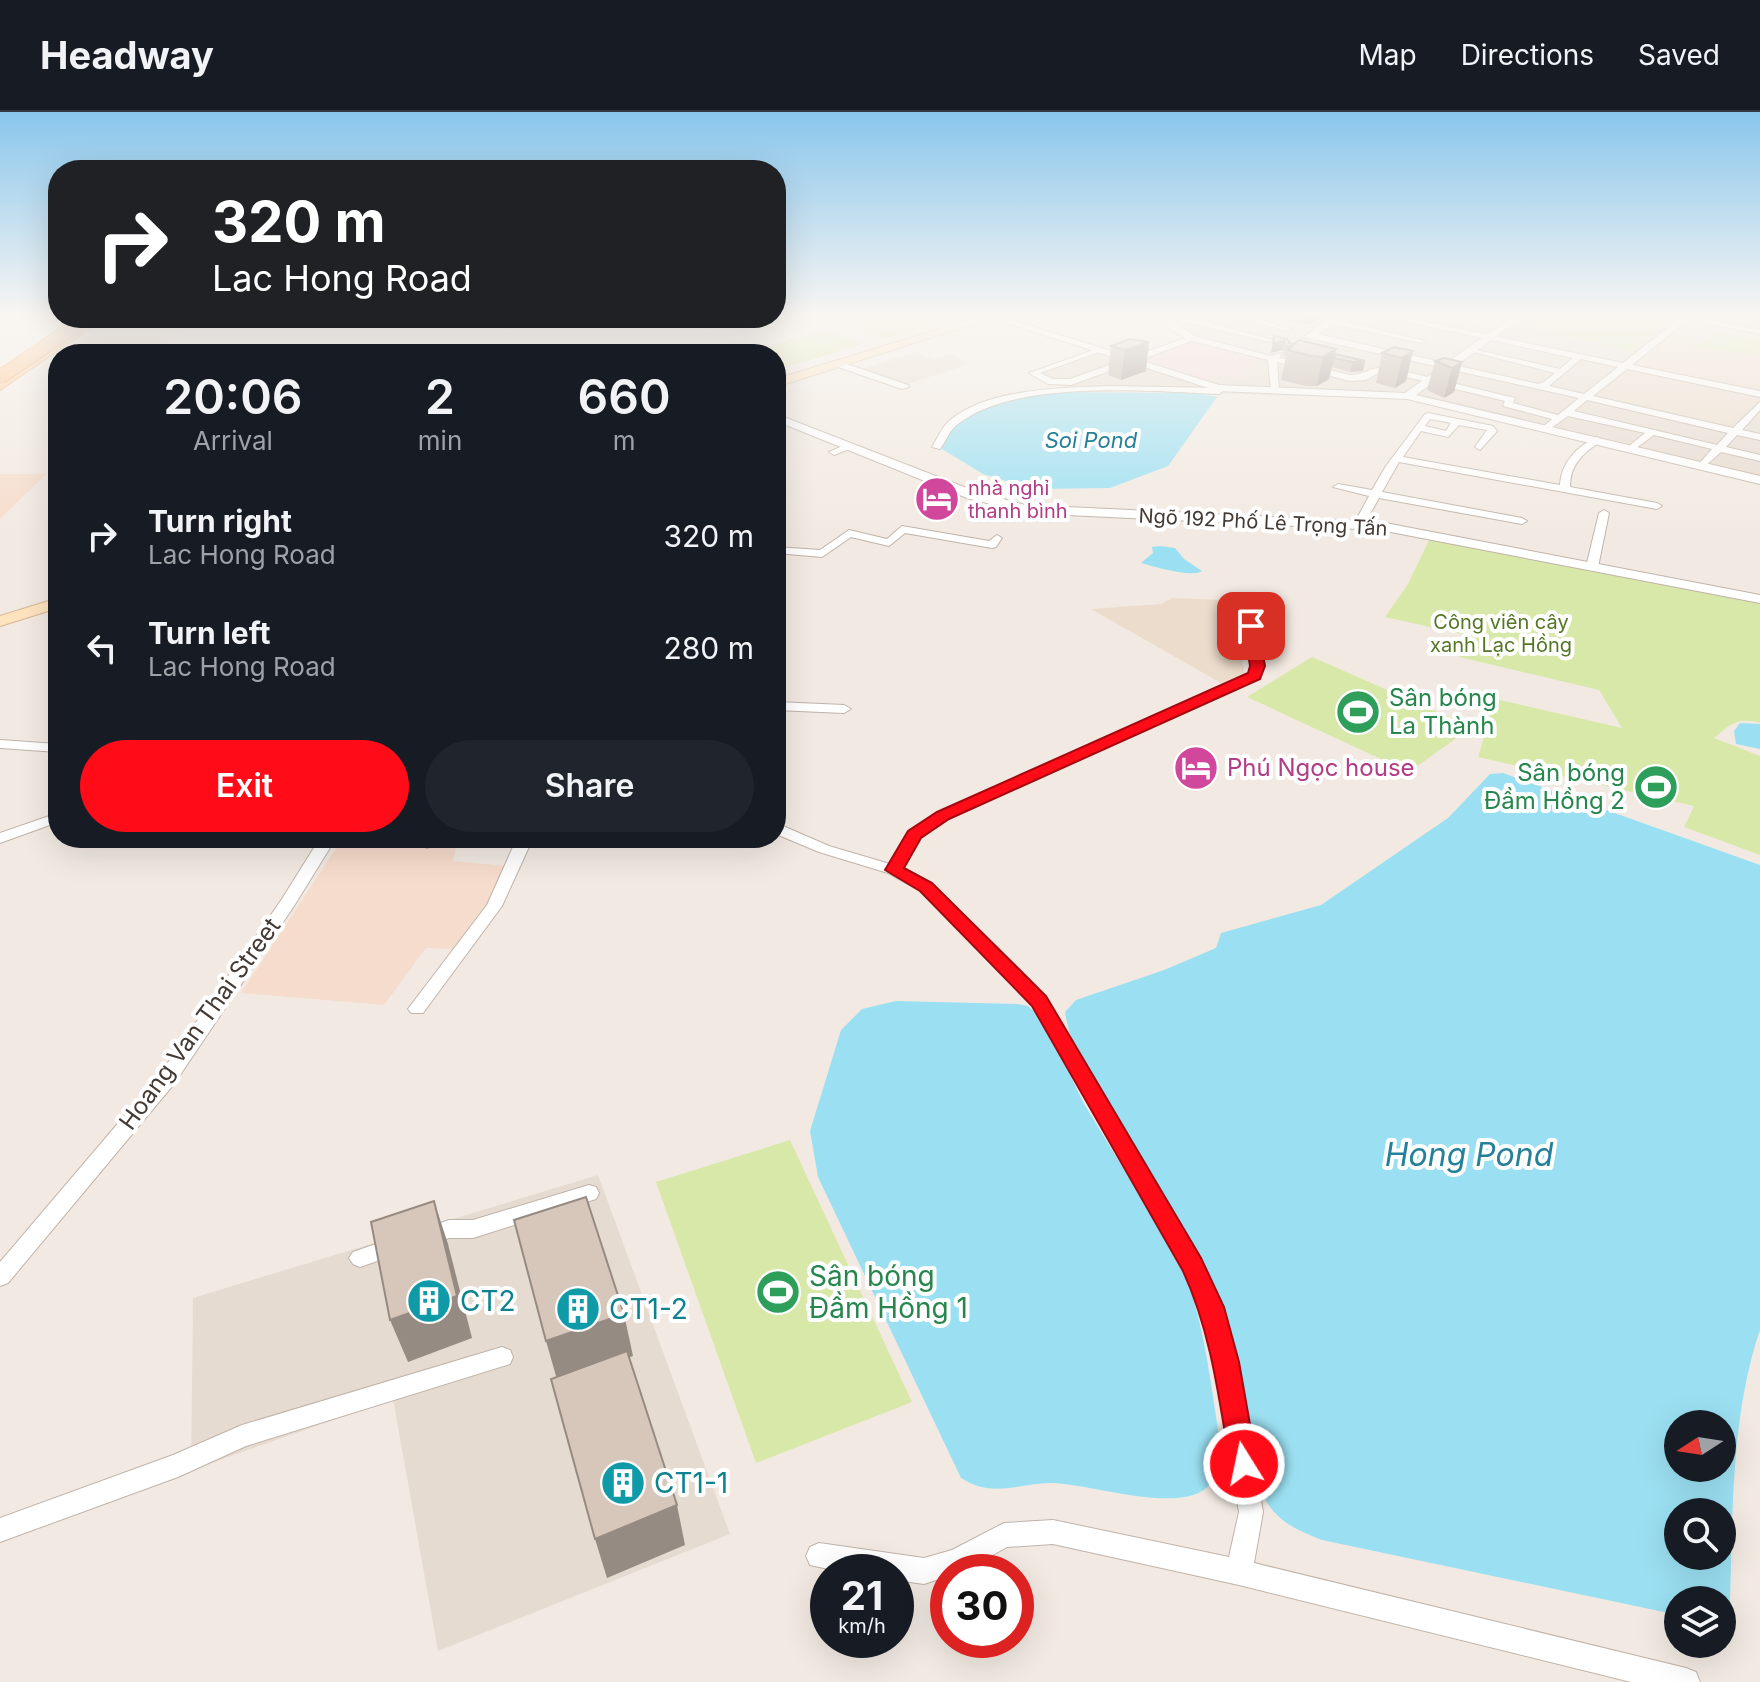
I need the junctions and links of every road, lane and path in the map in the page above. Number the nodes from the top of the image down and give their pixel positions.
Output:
1 (1096, 389) edge
2 (1116, 389) edge
3 (1254, 389) edge
4 (1418, 389) edge
5 (1466, 389) edge
6 (1534, 389) edge
7 (1554, 389) edge
8 (1594, 389) edge
9 (1737, 389) edge
10 (1275, 390) joint
11 (1219, 391) dead end
12 (1760, 394) edge
13 (1407, 396) junction
14 (1585, 397) junction
15 (1512, 400) junction
16 (1760, 405) edge
17 (1562, 415) junction
18 (786, 421) edge
19 (1457, 421) junction
20 (1419, 428) junction
21 (1547, 428) junction
22 (1734, 431) junction
23 (1652, 432) junction
24 (1760, 437) edge
25 (1597, 440) junction
26 (849, 446) junction
27 (937, 447) dead end
28 (1480, 447) dead end
29 (1632, 448) junction
30 (1719, 448) junction
31 (834, 452) dead end
32 (1760, 458) edge
33 (1398, 459) junction
34 (1703, 465) junction
35 (1760, 480) edge
36 (1338, 487) dead end
37 (1565, 491) junction
38 (1377, 493) junction
39 (1657, 506) dead end
40 (1604, 513) dead end
41 (1522, 521) dead end
42 (1359, 524) junction
43 (997, 538) dead end
44 (786, 551) edge
45 (1592, 567) junction
46 (1760, 599) edge
47 (48, 606) edge
48 (0, 621) edge
49 (1251, 626) dead end
50 (786, 706) edge
51 (844, 709) dead end
52 (0, 744) edge
53 (48, 747) edge
54 (48, 821) edge
55 (786, 832) edge
56 (0, 838) edge
57 (322, 848) edge
58 (520, 848) edge
59 (894, 870) junction
60 (417, 1009) dead end
61 (589, 1193) dead end
62 (360, 1258) dead end
63 (0, 1277) edge
64 (502, 1357) dead end
65 (0, 1530) edge
66 (914, 1570) edge
67 (1239, 1572) junction
68 (1686, 1682) edge

1 - 27 street
2 - 11 street
3 - 10 street
4 - 13 street
5 - 15 street
6 - 15 street
7 - 14 street
8 - 14 street
9 - 12 street
10 - 13 street
13 - 21 street
14 - 17 street
14 - 22 street
15 - 17 street
16 - 22 street
17 - 21 street
17 - 23 street
18 - 26 street, Ngõ 192 Phố Lê Trọng Tấn
19 - 20 street
19 - 20 street
19 - 28 street
20 - 33 street
21 - 25 street
22 - 24 street
22 - 30 street
23 - 29 street
23 - 30 street
25 - 29 street
25 - 37 street
26 - 31 street
26 - 42 street, Ngõ 192 Phố Lê Trọng Tấn
29 - 34 street
30 - 32 street
30 - 34 street
33 - 37 street
33 - 38 street
34 - 35 street
36 - 38 street
37 - 39 street
38 - 41 street
38 - 42 street
40 - 45 street
42 - 45 street, Ngõ 192 Phố Lê Trọng Tấn
43 - 44 street
45 - 46 street, Ngõ 192 Phố Lê Trọng Tấn
47 - 48 main road
49 - 59 street
50 - 51 street
52 - 53 street
54 - 56 street
55 - 59 street
57 - 63 street, Hoang Van Thai Street
58 - 60 street
59 - 67 street
61 - 62 street
64 - 65 street
66 - 67 street
67 - 68 street

